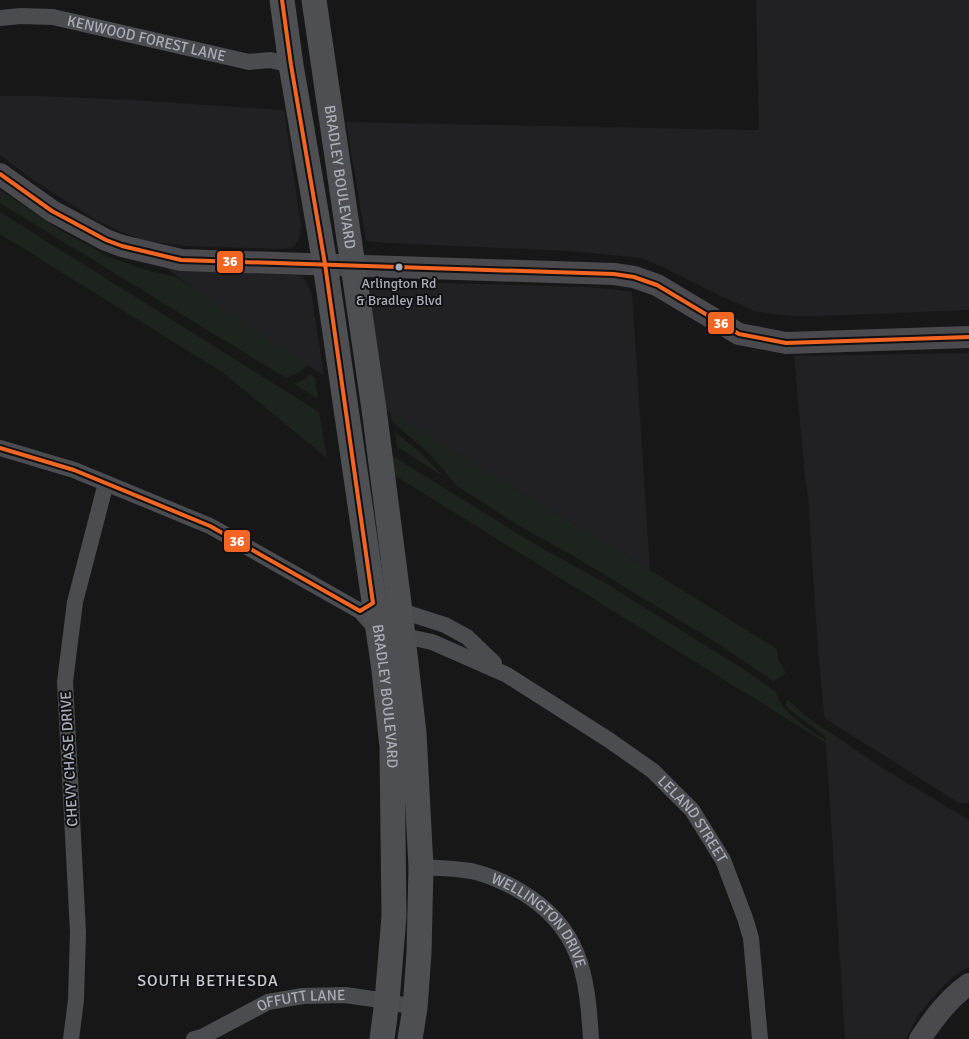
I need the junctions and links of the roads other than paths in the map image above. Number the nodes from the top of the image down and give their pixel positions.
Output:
1 (282, 0) edge
2 (314, 0) edge
3 (0, 18) edge
4 (281, 63) junction
5 (0, 174) edge
6 (325, 264) junction
7 (353, 265) junction
8 (969, 337) edge
9 (0, 448) edge
10 (106, 483) junction
11 (367, 607) junction
12 (400, 611) junction
13 (377, 630) junction
14 (403, 635) junction
15 (507, 675) junction
16 (421, 867) junction
17 (969, 984) edge
18 (387, 1001) junction
19 (415, 1008) junction
20 (70, 1039) edge
21 (194, 1039) edge
22 (382, 1039) edge
23 (410, 1039) edge
24 (591, 1039) edge
25 (760, 1039) edge
26 (920, 1039) edge

1 - 4 main road, BRADLEY BOULEVARD
2 - 7 main road, BRADLEY BOULEVARD
3 - 4 street, KENWOOD FOREST LANE
4 - 6 main road, BRADLEY BOULEVARD
5 - 6 main road
6 - 7 main road
6 - 11 main road, BRADLEY BOULEVARD
7 - 8 main road
7 - 12 main road, BRADLEY BOULEVARD
9 - 10 street, LELAND STREET
10 - 11 street, LELAND STREET
10 - 20 street, CHEVY CHASE DRIVE
11 - 12 street, LELAND STREET
11 - 13 main road, BRADLEY BOULEVARD
12 - 14 main road, BRADLEY BOULEVARD
12 - 15 street, LELAND STREET
13 - 14 street, LELAND STREET
13 - 18 main road, BRADLEY BOULEVARD
14 - 15 street, LELAND STREET
14 - 16 main road, BRADLEY BOULEVARD
15 - 25 street, LELAND STREET
16 - 19 main road, BRADLEY BOULEVARD
16 - 24 street, WELLINGTON DRIVE
17 - 26 main road
18 - 19 street, OFFUTT LANE
18 - 21 street, OFFUTT LANE
18 - 22 main road, BRADLEY BOULEVARD
19 - 23 main road, BRADLEY BOULEVARD

